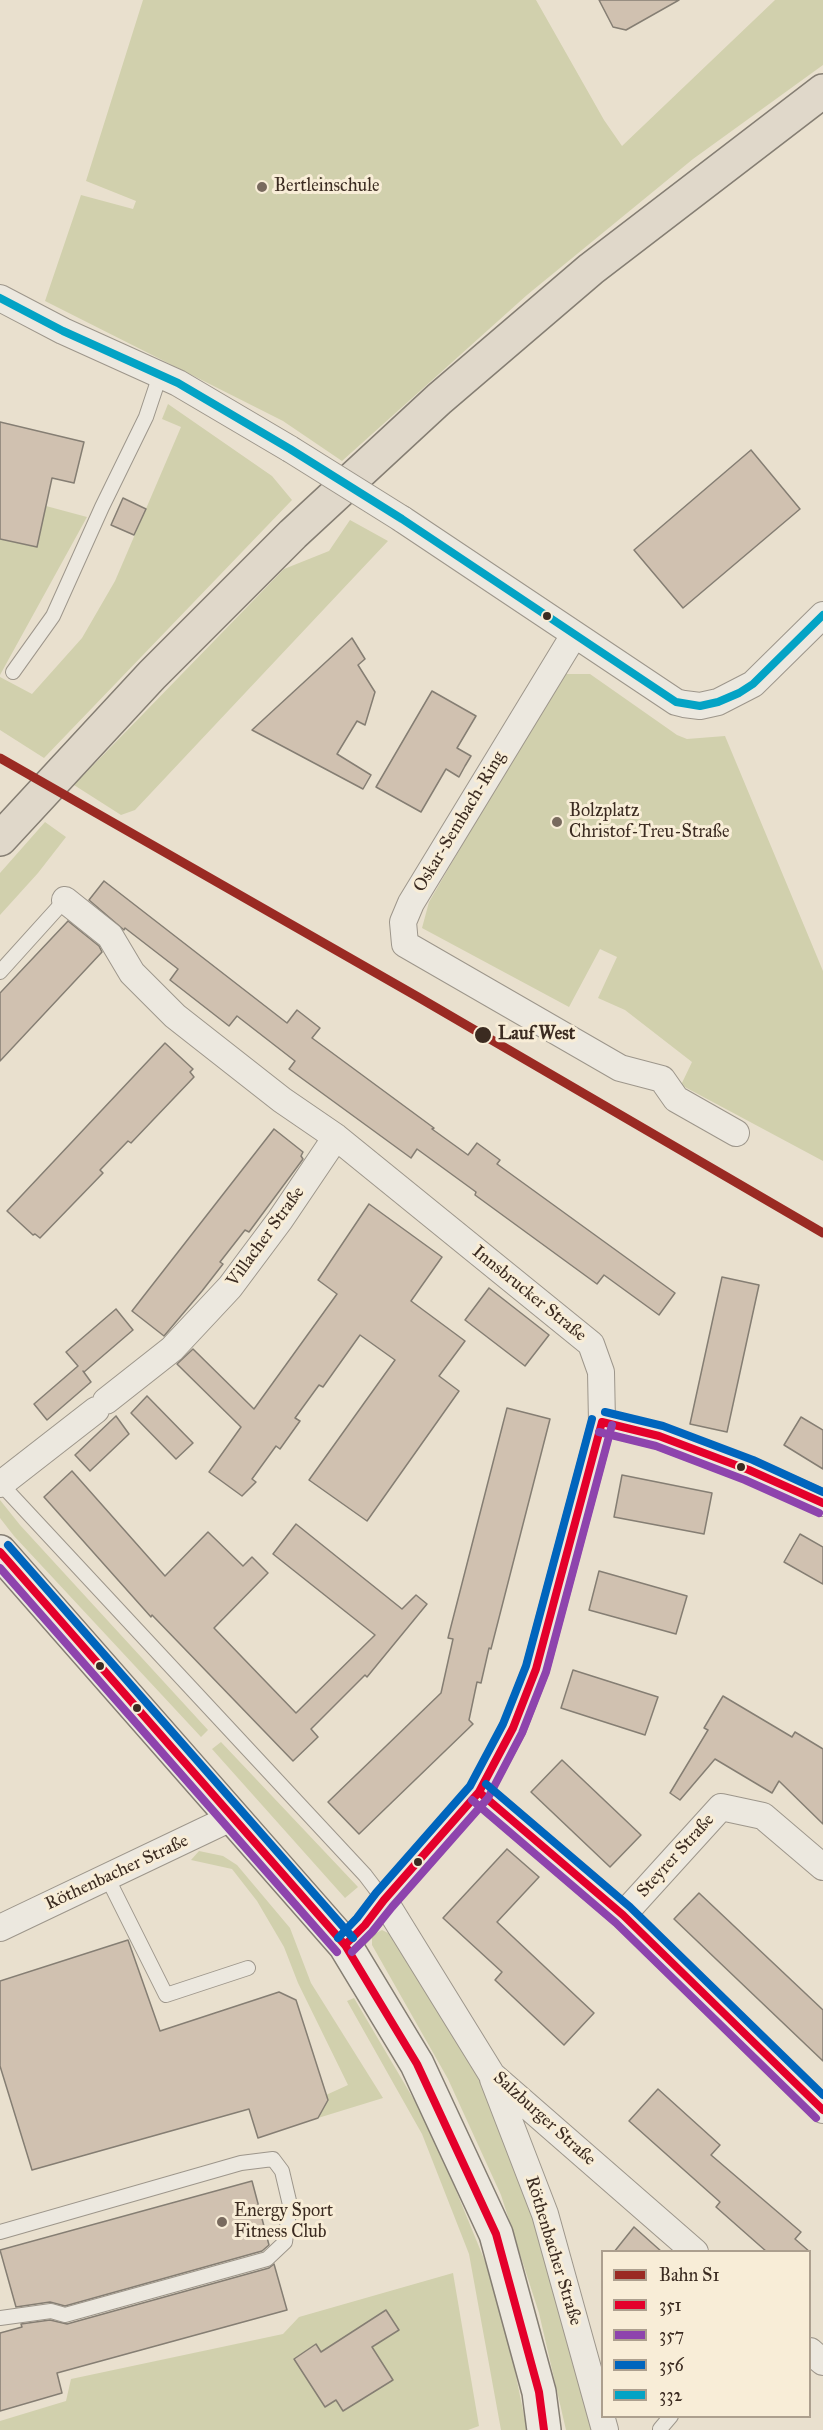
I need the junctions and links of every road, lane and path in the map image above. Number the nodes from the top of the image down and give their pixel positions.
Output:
1 (823, 91) edge
2 (0, 298) edge
3 (160, 375) junction
4 (823, 615) edge
5 (574, 635) junction
6 (13, 672) dead end
7 (0, 839) edge
8 (65, 900) joint
9 (0, 972) edge
10 (736, 1133) dead end
11 (336, 1137) junction
12 (602, 1422) junction
13 (1, 1484) edge
14 (823, 1503) edge
15 (0, 1552) edge
16 (479, 1792) junction
17 (233, 1817) junction
18 (823, 1868) edge
19 (107, 1877) junction
20 (384, 1900) junction
21 (622, 1916) junction
22 (0, 1928) edge
23 (345, 1945) junction
24 (248, 1968) dead end
25 (492, 2075) junction
26 (823, 2110) edge
27 (0, 2232) edge
28 (693, 2250) edge
29 (0, 2318) edge
30 (811, 2352) edge
31 (823, 2362) edge
32 (601, 2416) edge
33 (544, 2430) edge

1 - 7 main road
2 - 3 street
3 - 5 street, bridge
3 - 6 lane
4 - 5 street
5 - 10 street, Oskar-Sembach-Ring
8 - 9 lane
8 - 11 street, Innsbrucker Straße
11 - 12 street, Innsbrucker Straße
11 - 13 street, Villacher Straße
12 - 14 street
12 - 16 street, Innsbrucker Straße
13 - 20 lane
15 - 17 main road
16 - 20 street, Innsbrucker Straße
16 - 21 street
17 - 19 street, Röthenbacher Straße
17 - 23 main road
18 - 21 street, Steyrer Straße
19 - 22 street, Röthenbacher Straße
19 - 24 lane
20 - 23 street, Innsbrucker Straße
20 - 25 street, Salzburger Straße
21 - 26 street
23 - 33 main road
25 - 28 street, Salzburger Straße
25 - 32 street, Röthenbacher Straße
27 - 29 lane
30 - 31 street

